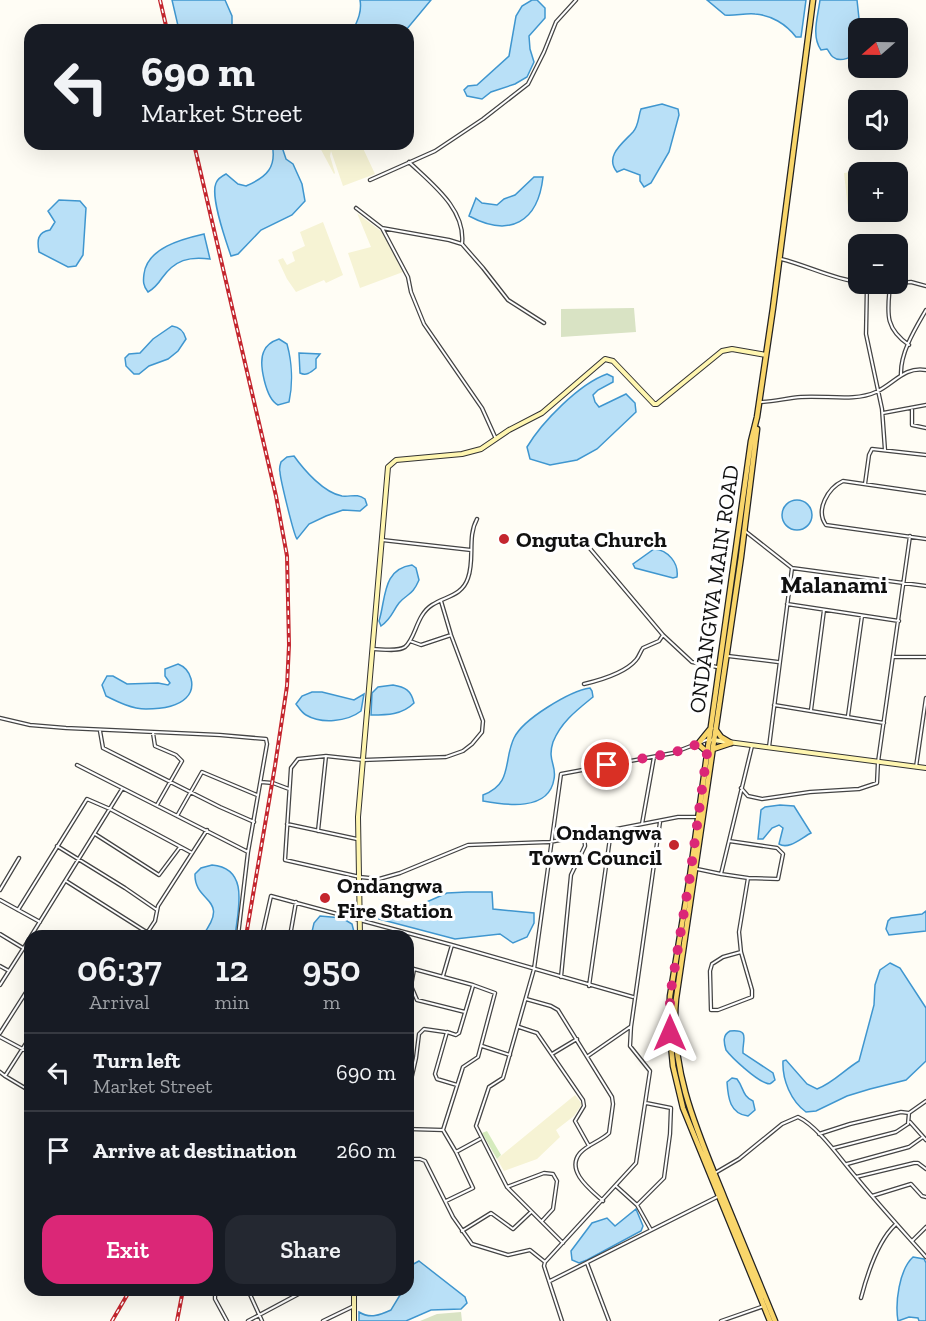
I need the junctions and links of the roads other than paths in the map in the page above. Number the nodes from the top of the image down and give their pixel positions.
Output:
1 (576, 0) edge
2 (813, 0) edge
3 (409, 162) junction
4 (370, 180) dead end
5 (357, 208) dead end
6 (382, 228) junction
7 (462, 244) junction
8 (778, 258) junction
9 (848, 280) edge
10 (908, 282) edge
11 (926, 286) edge
12 (867, 294) edge
13 (889, 294) edge
14 (926, 310) edge
15 (544, 323) dead end
16 (909, 345) junction
17 (766, 355) junction
18 (926, 363) edge
19 (924, 370) edge
20 (901, 375) junction
21 (879, 391) junction
22 (759, 402) junction
23 (926, 405) edge
24 (912, 408) junction
25 (883, 413) junction
26 (926, 428) edge
27 (496, 439) junction
28 (885, 450) junction
29 (926, 455) edge
30 (865, 484) junction
31 (926, 493) edge
32 (477, 519) dead end
33 (742, 529) junction
34 (910, 536) junction
35 (926, 539) edge
36 (381, 540) junction
37 (587, 545) dead end
38 (471, 550) junction
39 (792, 568) junction
40 (904, 583) junction
41 (926, 586) edge
42 (441, 601) junction
43 (787, 604) junction
44 (824, 610) junction
45 (862, 616) junction
46 (729, 618) junction
47 (899, 621) junction
48 (452, 635) junction
49 (663, 635) junction
50 (410, 641) junction
51 (373, 649) junction
52 (726, 656) junction
53 (893, 657) junction
54 (926, 657) edge
55 (778, 662) junction
56 (722, 668) junction
57 (584, 684) dead end
58 (926, 698) edge
59 (774, 705) junction
60 (811, 710) junction
61 (848, 716) junction
62 (0, 718) edge
63 (884, 723) junction
64 (100, 729) junction
65 (713, 729) junction
66 (153, 732) junction
67 (712, 740) junction
68 (731, 742) junction
69 (698, 744) junction
70 (752, 746) junction
71 (769, 748) junction
72 (713, 749) junction
73 (707, 753) junction
74 (326, 756) junction
75 (654, 757) junction
76 (363, 760) junction
77 (878, 762) junction
78 (76, 765) dead end
79 (916, 767) junction
80 (926, 768) edge
81 (710, 773) junction
82 (171, 782) junction
83 (261, 782) junction
84 (741, 788) junction
85 (122, 789) junction
86 (289, 789) junction
87 (190, 792) junction
88 (257, 795) junction
89 (157, 805) junction
90 (110, 809) junction
91 (177, 816) junction
92 (698, 817) junction
93 (254, 822) junction
94 (660, 822) junction
95 (287, 824) junction
96 (642, 824) junction
97 (207, 830) junction
98 (611, 830) junction
99 (318, 831) junction
100 (95, 834) junction
101 (584, 835) junction
102 (358, 839) junction
103 (729, 841) junction
104 (550, 842) junction
105 (57, 846) junction
106 (180, 847) junction
107 (248, 852) junction
108 (192, 853) junction
109 (19, 858) dead end
110 (80, 858) junction
111 (694, 869) junction
112 (721, 874) junction
113 (360, 877) junction
114 (748, 878) junction
115 (66, 881) junction
116 (0, 890) edge
117 (0, 900) edge
118 (296, 902) junction
119 (18, 910) junction
120 (157, 910) junction
121 (360, 920) junction
122 (40, 922) junction
123 (35, 930) edge
124 (141, 930) edge
125 (149, 930) edge
126 (239, 930) edge
127 (263, 930) edge
128 (291, 930) edge
129 (360, 930) edge
130 (397, 930) edge
131 (0, 934) edge
132 (414, 935) edge
133 (452, 945) junction
134 (23, 948) joint
135 (741, 952) junction
136 (0, 966) edge
137 (414, 969) edge
138 (534, 969) junction
139 (9, 971) junction
140 (443, 976) junction
141 (561, 977) junction
142 (0, 985) edge
143 (473, 985) junction
144 (589, 986) junction
145 (414, 993) edge
146 (24, 996) edge
147 (634, 997) junction
148 (526, 999) junction
149 (465, 1012) junction
150 (518, 1027) junction
151 (631, 1027) junction
152 (447, 1032) junction
153 (0, 1035) edge
154 (577, 1039) junction
155 (482, 1046) junction
156 (23, 1049) joint
157 (552, 1054) junction
158 (510, 1055) junction
159 (588, 1056) junction
160 (414, 1067) edge
161 (0, 1072) edge
162 (5, 1076) junction
163 (457, 1085) junction
164 (24, 1087) edge
165 (926, 1101) edge
166 (645, 1103) junction
167 (909, 1113) junction
168 (909, 1122) junction
169 (414, 1129) edge
170 (443, 1130) junction
171 (818, 1135) junction
172 (922, 1137) junction
173 (482, 1138) junction
174 (926, 1140) edge
175 (589, 1146) junction
176 (834, 1148) junction
177 (456, 1152) junction
178 (414, 1159) edge
179 (846, 1164) junction
180 (926, 1169) edge
181 (712, 1175) junction
182 (856, 1177) junction
183 (616, 1186) junction
184 (507, 1187) junction
185 (718, 1196) junction
186 (872, 1196) junction
187 (926, 1197) edge
188 (446, 1201) junction
189 (603, 1201) junction
190 (638, 1205) junction
191 (531, 1212) junction
192 (541, 1222) junction
193 (896, 1224) junction
194 (926, 1227) edge
195 (651, 1230) junction
196 (462, 1231) junction
197 (912, 1241) junction
198 (563, 1243) junction
199 (926, 1257) edge
200 (545, 1262) junction
201 (587, 1263) junction
202 (549, 1282) junction
203 (216, 1296) edge
204 (251, 1296) edge
205 (295, 1296) edge
206 (354, 1296) edge
207 (861, 1298) dead end
208 (766, 1305) junction
209 (354, 1306) junction
210 (259, 1315) junction
211 (227, 1321) edge
212 (248, 1321) edge
213 (262, 1321) edge
214 (323, 1321) edge
215 (354, 1321) edge
216 (562, 1321) edge
217 (609, 1321) edge
218 (721, 1321) edge
219 (770, 1321) edge
220 (775, 1321) edge

1 - 3 street
2 - 8 main road, ONDANGWA MAIN ROAD
3 - 4 street
3 - 7 street
5 - 6 street
6 - 7 street
6 - 27 street
7 - 15 street
8 - 9 street
8 - 17 main road, ONDANGWA MAIN ROAD
10 - 11 street
12 - 21 street
13 - 16 street
14 - 16 street
16 - 20 street
17 - 22 main road, ONDANGWA MAIN ROAD
17 - 27 street
18 - 19 street
19 - 20 street
20 - 21 street
21 - 22 street
21 - 25 street
22 - 33 main road, ONDANGWA MAIN ROAD
23 - 24 street
24 - 25 street
24 - 26 street
25 - 28 street
27 - 36 street
28 - 29 street
28 - 30 street
30 - 31 street
30 - 34 street
32 - 38 street
33 - 39 street
33 - 46 main road, ONDANGWA MAIN ROAD
34 - 35 street
34 - 40 street
36 - 38 street
36 - 51 street
37 - 49 street
38 - 42 street
39 - 40 street
39 - 43 street
40 - 41 street
40 - 47 street
42 - 48 street
42 - 50 street
43 - 44 street
43 - 55 street
44 - 45 street
44 - 60 street
45 - 47 street
45 - 61 street
46 - 52 main road, ONDANGWA MAIN ROAD
46 - 56 main road, ONDANGWA MAIN ROAD
47 - 53 street
48 - 50 street
48 - 76 street
49 - 56 street
49 - 57 street
50 - 51 street
51 - 76 street
52 - 55 street
52 - 56 main road, ONDANGWA MAIN ROAD
53 - 54 street
53 - 63 street
55 - 59 street
56 - 65 main road, ONDANGWA MAIN ROAD
58 - 79 street
59 - 60 street
59 - 71 street
60 - 61 street
61 - 63 street
62 - 64 street
63 - 77 street
64 - 66 street
64 - 82 street
65 - 67 main road, ONDANGWA MAIN ROAD
65 - 68 main road
65 - 69 main road
66 - 82 street
66 - 83 street
67 - 68 street
67 - 69 street
67 - 72 main road, ONDANGWA MAIN ROAD
67 - 73 main road, ONDANGWA MAIN ROAD
68 - 70 street
68 - 72 main road
69 - 73 main road
69 - 75 street
70 - 71 street
70 - 84 street
71 - 77 street
72 - 81 main road, ONDANGWA MAIN ROAD
73 - 92 main road, ONDANGWA MAIN ROAD
74 - 76 street
74 - 86 street
74 - 99 street
75 - 96 street
75 - 104 street
76 - 102 street
77 - 79 street
77 - 84 street
78 - 85 street
79 - 80 street
81 - 92 street
81 - 111 main road, ONDANGWA MAIN ROAD
82 - 87 street
82 - 89 street
83 - 86 street
83 - 88 street
84 - 103 street
85 - 89 street
85 - 90 street
86 - 95 street
87 - 88 street
87 - 91 street
87 - 93 street
88 - 93 street
89 - 91 street
90 - 100 street
90 - 105 street
90 - 106 street
91 - 97 street
92 - 94 street
92 - 111 main road, ONDANGWA MAIN ROAD
93 - 107 street
94 - 96 street
94 - 147 street
95 - 99 street
95 - 113 street
96 - 98 street
97 - 107 street
97 - 108 street
98 - 101 street
98 - 144 street
99 - 102 street
100 - 106 street
100 - 110 street
101 - 104 street
101 - 141 street
102 - 113 street
103 - 112 street
103 - 114 street
104 - 113 street
104 - 138 street
105 - 110 street
105 - 119 street
106 - 108 street
107 - 126 street
108 - 120 street
109 - 116 street
110 - 115 street
110 - 120 street
111 - 112 street
111 - 181 main road, ONDANGWA MAIN ROAD
112 - 114 street
113 - 121 street
114 - 135 street
115 - 122 street
115 - 124 street
117 - 119 street
118 - 121 street
118 - 127 street
118 - 128 street
119 - 122 street
120 - 125 street
121 - 129 street
121 - 130 street
122 - 123 street
131 - 134 street
132 - 133 street
133 - 138 street
133 - 140 street
134 - 139 street
135 - 135 street
136 - 139 street
137 - 140 street
138 - 141 street
138 - 148 street
139 - 142 street
140 - 143 street
141 - 144 street
143 - 149 street
143 - 155 street
144 - 147 street
145 - 149 street
146 - 153 street
147 - 151 street
148 - 150 street
148 - 154 street
149 - 152 street
150 - 157 street
150 - 158 street
151 - 159 street
151 - 166 street
152 - 160 street
152 - 163 street
153 - 156 street
154 - 157 street
154 - 159 street
155 - 158 street
155 - 163 street
156 - 162 street
157 - 175 street
158 - 173 street
159 - 175 street
161 - 162 street
162 - 164 street
163 - 170 street
165 - 167 street
166 - 183 street
166 - 190 street
167 - 168 street
167 - 171 street
168 - 172 street
168 - 176 street
169 - 170 street
170 - 177 street
171 - 176 street
171 - 181 street
172 - 174 street
172 - 179 street
173 - 177 street
173 - 184 street
175 - 189 street
176 - 179 street
177 - 188 street
178 - 188 street
179 - 182 street
180 - 182 street
181 - 185 main road, ONDANGWA MAIN ROAD
181 - 208 main road, ONDANGWA MAIN ROAD
182 - 186 street
183 - 189 street
183 - 190 street
184 - 191 street
184 - 192 street
185 - 195 street
185 - 208 main road, ONDANGWA MAIN ROAD
186 - 187 street
186 - 193 street
188 - 196 street
189 - 198 street
190 - 195 street
191 - 192 street
191 - 196 street
192 - 198 street
193 - 197 street
193 - 207 street
194 - 197 street
195 - 201 street
196 - 200 street
197 - 199 street
198 - 200 street
200 - 202 street
201 - 202 street
201 - 217 street
202 - 216 street
203 - 211 street
204 - 210 street
205 - 210 street
206 - 209 street
208 - 218 street
208 - 219 main road, ONDANGWA MAIN ROAD
208 - 220 main road, ONDANGWA MAIN ROAD
209 - 214 street
209 - 215 street
210 - 212 street
210 - 213 street

